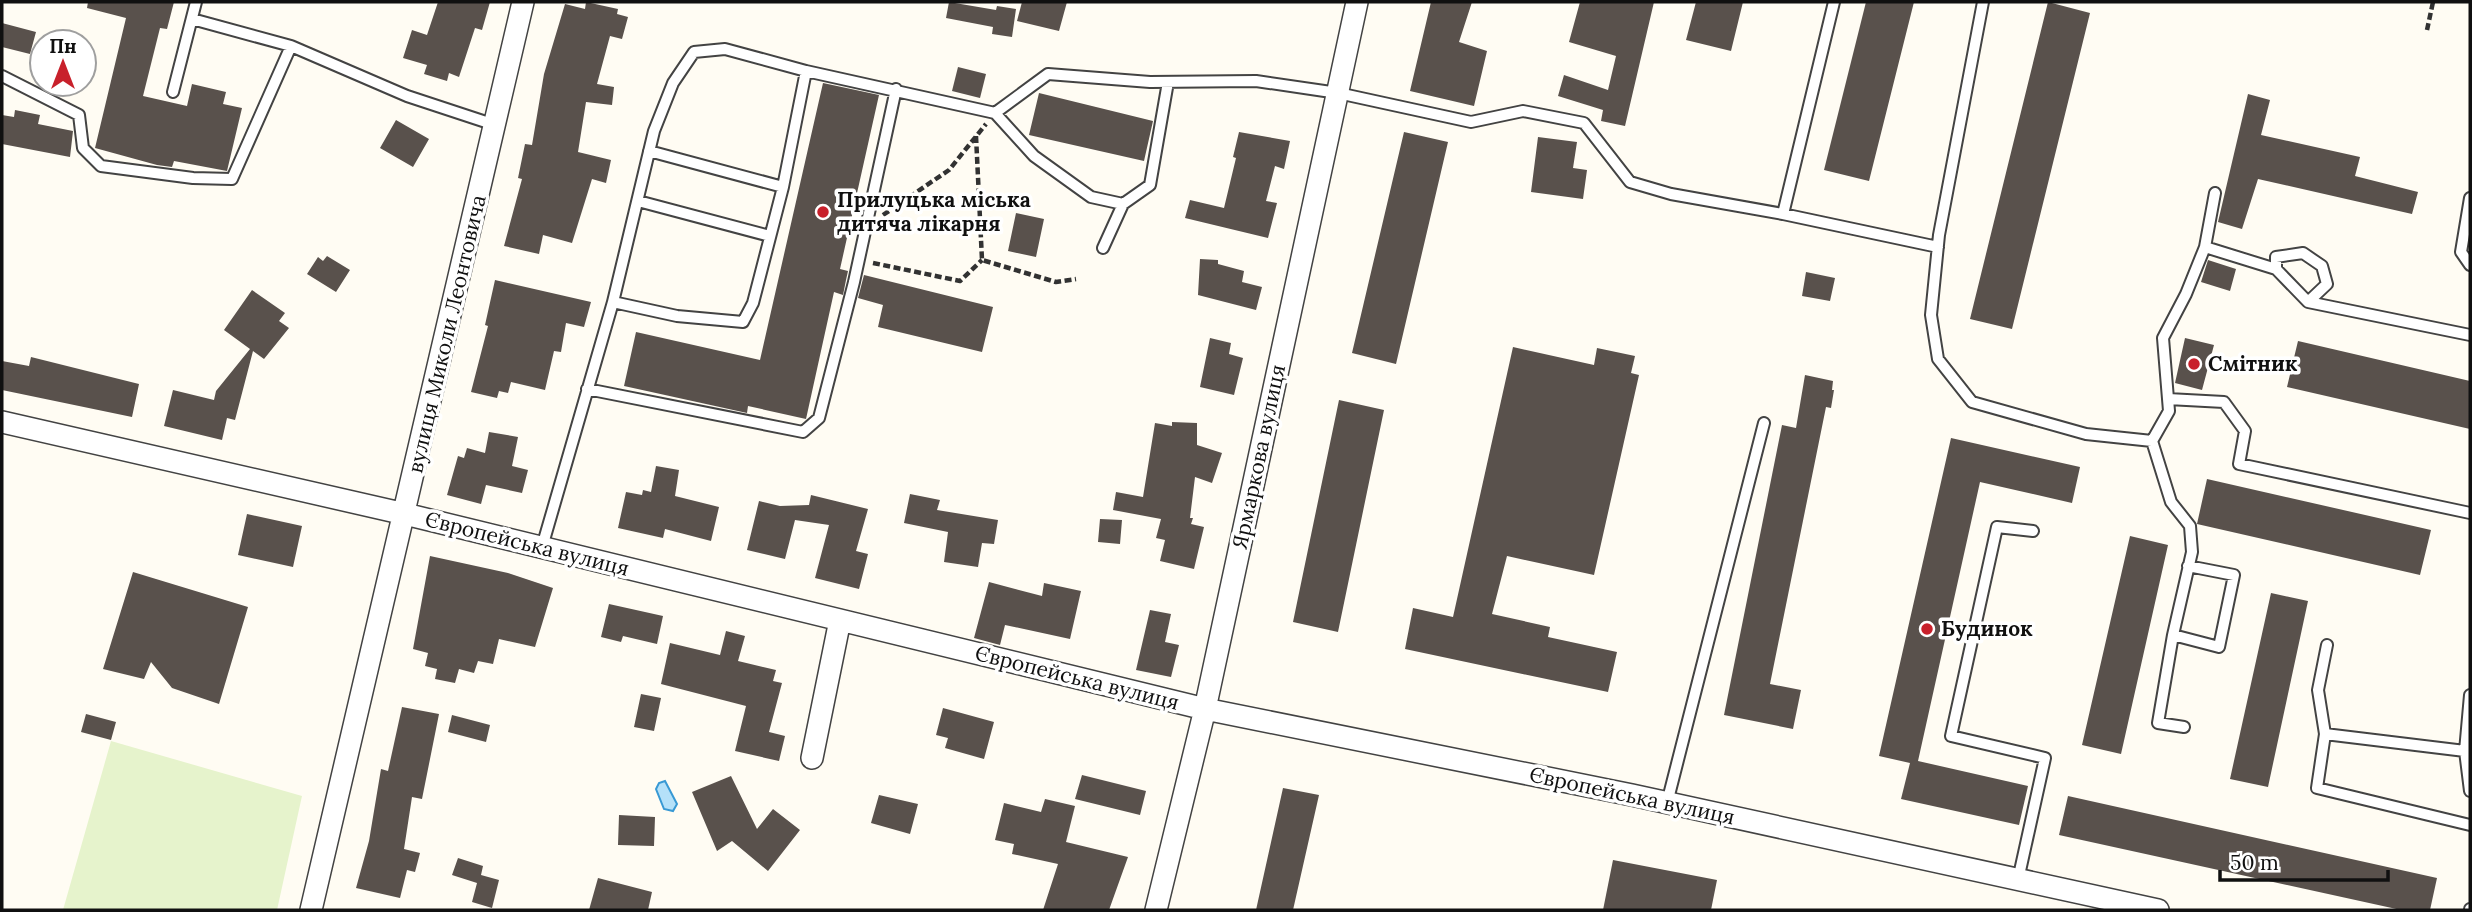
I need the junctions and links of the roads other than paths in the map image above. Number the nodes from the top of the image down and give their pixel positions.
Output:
1 (196, 2) edge
2 (523, 2) edge
3 (1357, 2) edge
4 (1834, 2) edge
5 (1983, 2) edge
6 (192, 19) junction
7 (291, 46) junction
8 (806, 71) junction
9 (2, 76) edge
10 (1168, 82) junction
11 (896, 89) junction
12 (173, 92) dead end
13 (1338, 93) junction
14 (995, 113) junction
15 (495, 125) junction
16 (649, 151) junction
17 (783, 187) junction
18 (2215, 193) dead end
19 (2470, 198) edge
20 (638, 201) junction
21 (1123, 204) junction
22 (1783, 214) junction
23 (770, 236) junction
24 (1938, 247) junction
25 (2205, 247) junction
26 (1103, 248) dead end
27 (2470, 265) edge
28 (2276, 269) junction
29 (613, 302) junction
30 (2308, 302) junction
31 (2470, 335) edge
32 (587, 389) junction
33 (2168, 399) junction
34 (2, 422) edge
35 (1764, 423) dead end
36 (2152, 441) junction
37 (2470, 513) edge
38 (405, 514) junction
39 (2034, 531) dead end
40 (542, 547) junction
41 (2188, 566) junction
42 (840, 620) junction
43 (2173, 635) junction
44 (2327, 645) dead end
45 (2470, 695) edge
46 (1205, 709) junction
47 (2184, 727) dead end
48 (2325, 734) junction
49 (2465, 751) junction
50 (811, 758) dead end
51 (2470, 791) edge
52 (1667, 803) junction
53 (2470, 825) edge
54 (2018, 880) junction
55 (311, 910) edge
56 (1156, 910) edge
57 (2158, 910) edge

1 - 6 lane
2 - 15 street, вулиця Миколи Леонтовича
3 - 13 street, Ярмаркова вулиця
4 - 22 lane
5 - 24 lane
6 - 7 lane
6 - 12 lane
7 - 9 lane
7 - 15 lane
8 - 11 lane
8 - 16 lane
8 - 17 lane
10 - 13 lane
10 - 14 lane
10 - 21 lane
11 - 14 lane
11 - 32 lane
13 - 22 lane
13 - 46 street, Ярмаркова вулиця
14 - 21 lane
15 - 38 street, вулиця Миколи Леонтовича
16 - 17 lane
16 - 20 lane
17 - 23 lane
18 - 25 lane
19 - 27 lane
20 - 23 lane
20 - 29 lane
21 - 26 lane
22 - 24 lane
23 - 29 lane
24 - 36 lane
25 - 28 lane
25 - 33 lane
28 - 30 lane
28 - 30 lane
29 - 32 lane
30 - 31 lane
32 - 40 lane
33 - 36 lane
33 - 37 lane
34 - 38 street, Європейська вулиця
35 - 52 lane
36 - 41 lane
38 - 40 street, Європейська вулиця
38 - 55 street, вулиця Миколи Леонтовича
39 - 54 lane
40 - 42 street, Європейська вулиця
41 - 43 lane
41 - 43 lane
42 - 46 street, Європейська вулиця
42 - 50 street
43 - 47 lane
44 - 48 lane
45 - 49 lane
46 - 52 street, Європейська вулиця
46 - 56 street, Ярмаркова вулиця
48 - 49 lane
48 - 53 lane
49 - 51 lane
52 - 54 street, Європейська вулиця
54 - 57 street, Європейська вулиця

